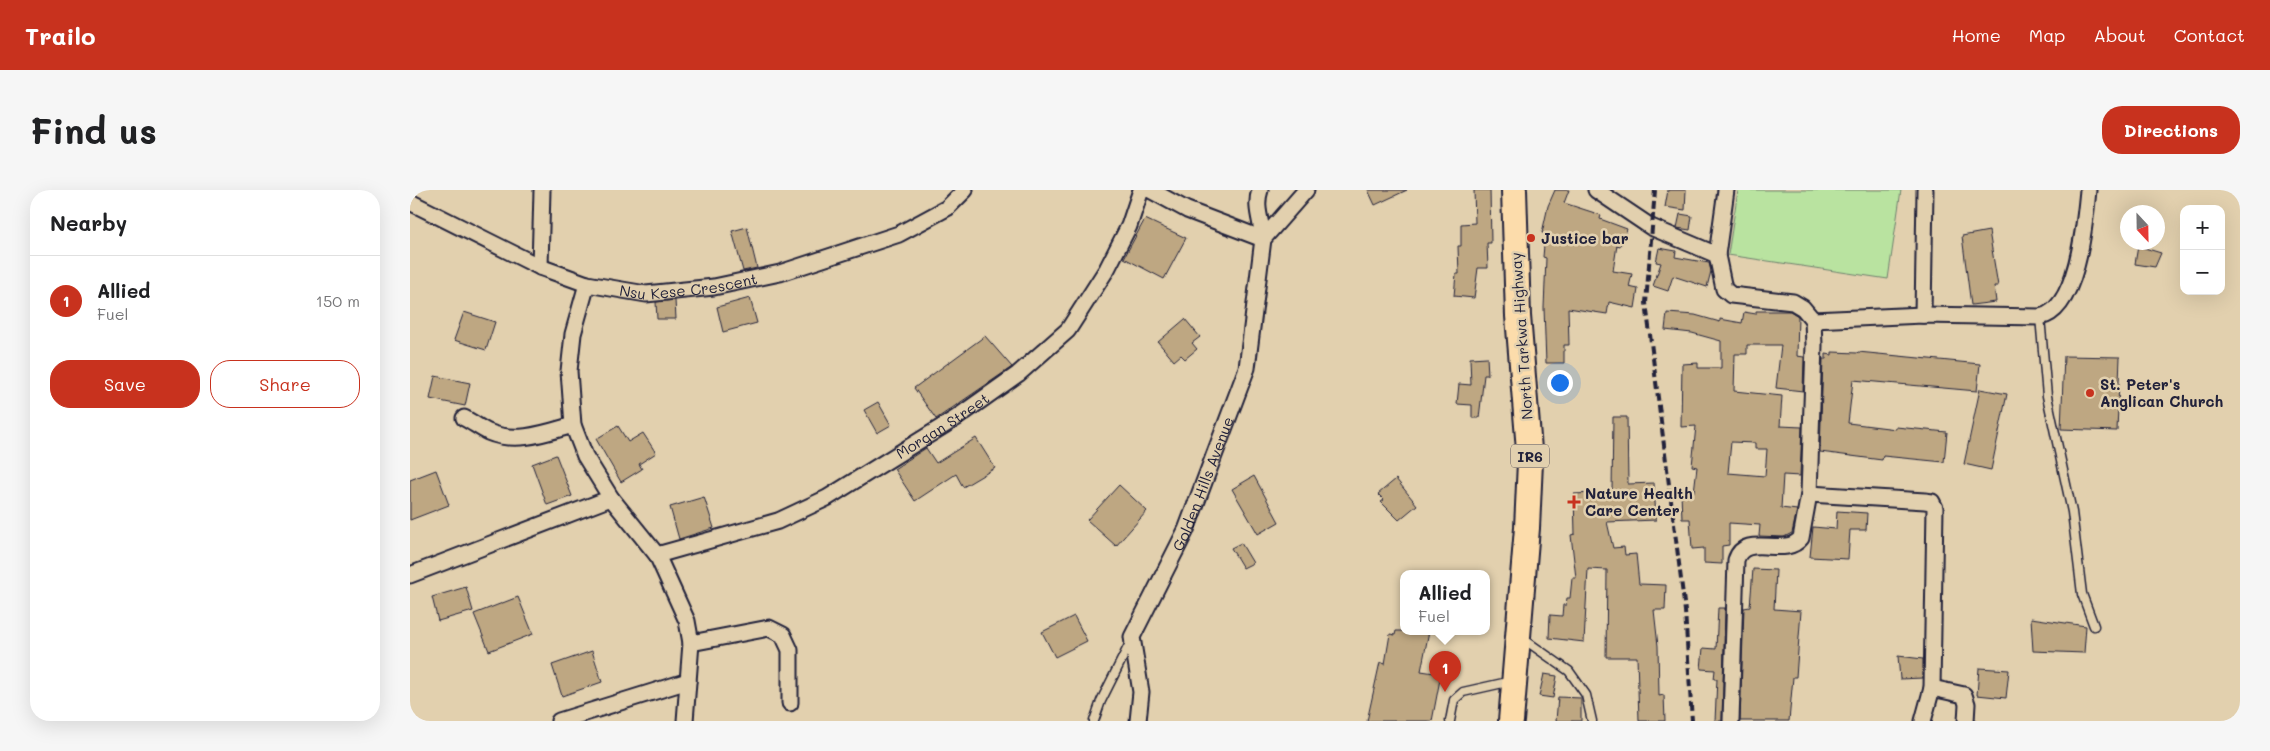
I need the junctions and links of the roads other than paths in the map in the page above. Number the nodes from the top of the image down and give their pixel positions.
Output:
1 (542, 190) edge
2 (964, 190) edge
3 (1141, 190) edge
4 (1150, 190) edge
5 (1260, 190) edge
6 (1306, 190) edge
7 (1514, 190) edge
8 (1596, 190) edge
9 (1726, 190) edge
10 (1925, 190) edge
11 (2088, 190) edge
12 (410, 202) edge
13 (1264, 239) junction
14 (1717, 254) junction
15 (540, 267) junction
16 (587, 284) junction
17 (1923, 315) junction
18 (2040, 317) junction
19 (1813, 320) junction
20 (464, 418) dead end
21 (573, 425) junction
22 (1809, 494) junction
23 (611, 498) junction
24 (657, 555) junction
25 (410, 574) edge
26 (2094, 626) dead end
27 (1518, 635) junction
28 (1132, 637) junction
29 (691, 643) junction
30 (1514, 680) junction
31 (688, 681) junction
32 (1932, 688) junction
33 (790, 703) dead end
34 (559, 721) edge
35 (685, 721) edge
36 (1094, 721) edge
37 (1138, 721) edge
38 (1450, 721) edge
39 (1511, 721) edge
40 (1592, 721) edge
41 (1731, 721) edge
42 (1923, 721) edge
43 (1966, 721) edge

1 - 15 street
2 - 16 street, Nsu Kese Crescent
3 - 24 street, Morgan Street
4 - 13 street
5 - 13 street
6 - 13 street
7 - 27 main road, North Tarkwa Highway / IR6
8 - 14 street
9 - 14 street
10 - 17 street
11 - 18 street
12 - 15 street, Nsu Kese Crescent
13 - 28 street, Golden Hills Avenue
14 - 19 street
15 - 16 street, Nsu Kese Crescent
16 - 21 street
17 - 18 street
17 - 19 street
18 - 26 lane
19 - 22 street
20 - 21 street
21 - 23 street
22 - 32 street
22 - 41 street
23 - 24 street
23 - 25 street
24 - 29 street
27 - 30 main road, North Tarkwa Highway / IR6
27 - 40 lane
28 - 36 lane
28 - 37 street
29 - 31 street
29 - 33 street
30 - 38 lane
30 - 39 main road, North Tarkwa Highway / IR6
31 - 34 street
31 - 35 street
32 - 42 street
32 - 43 street

